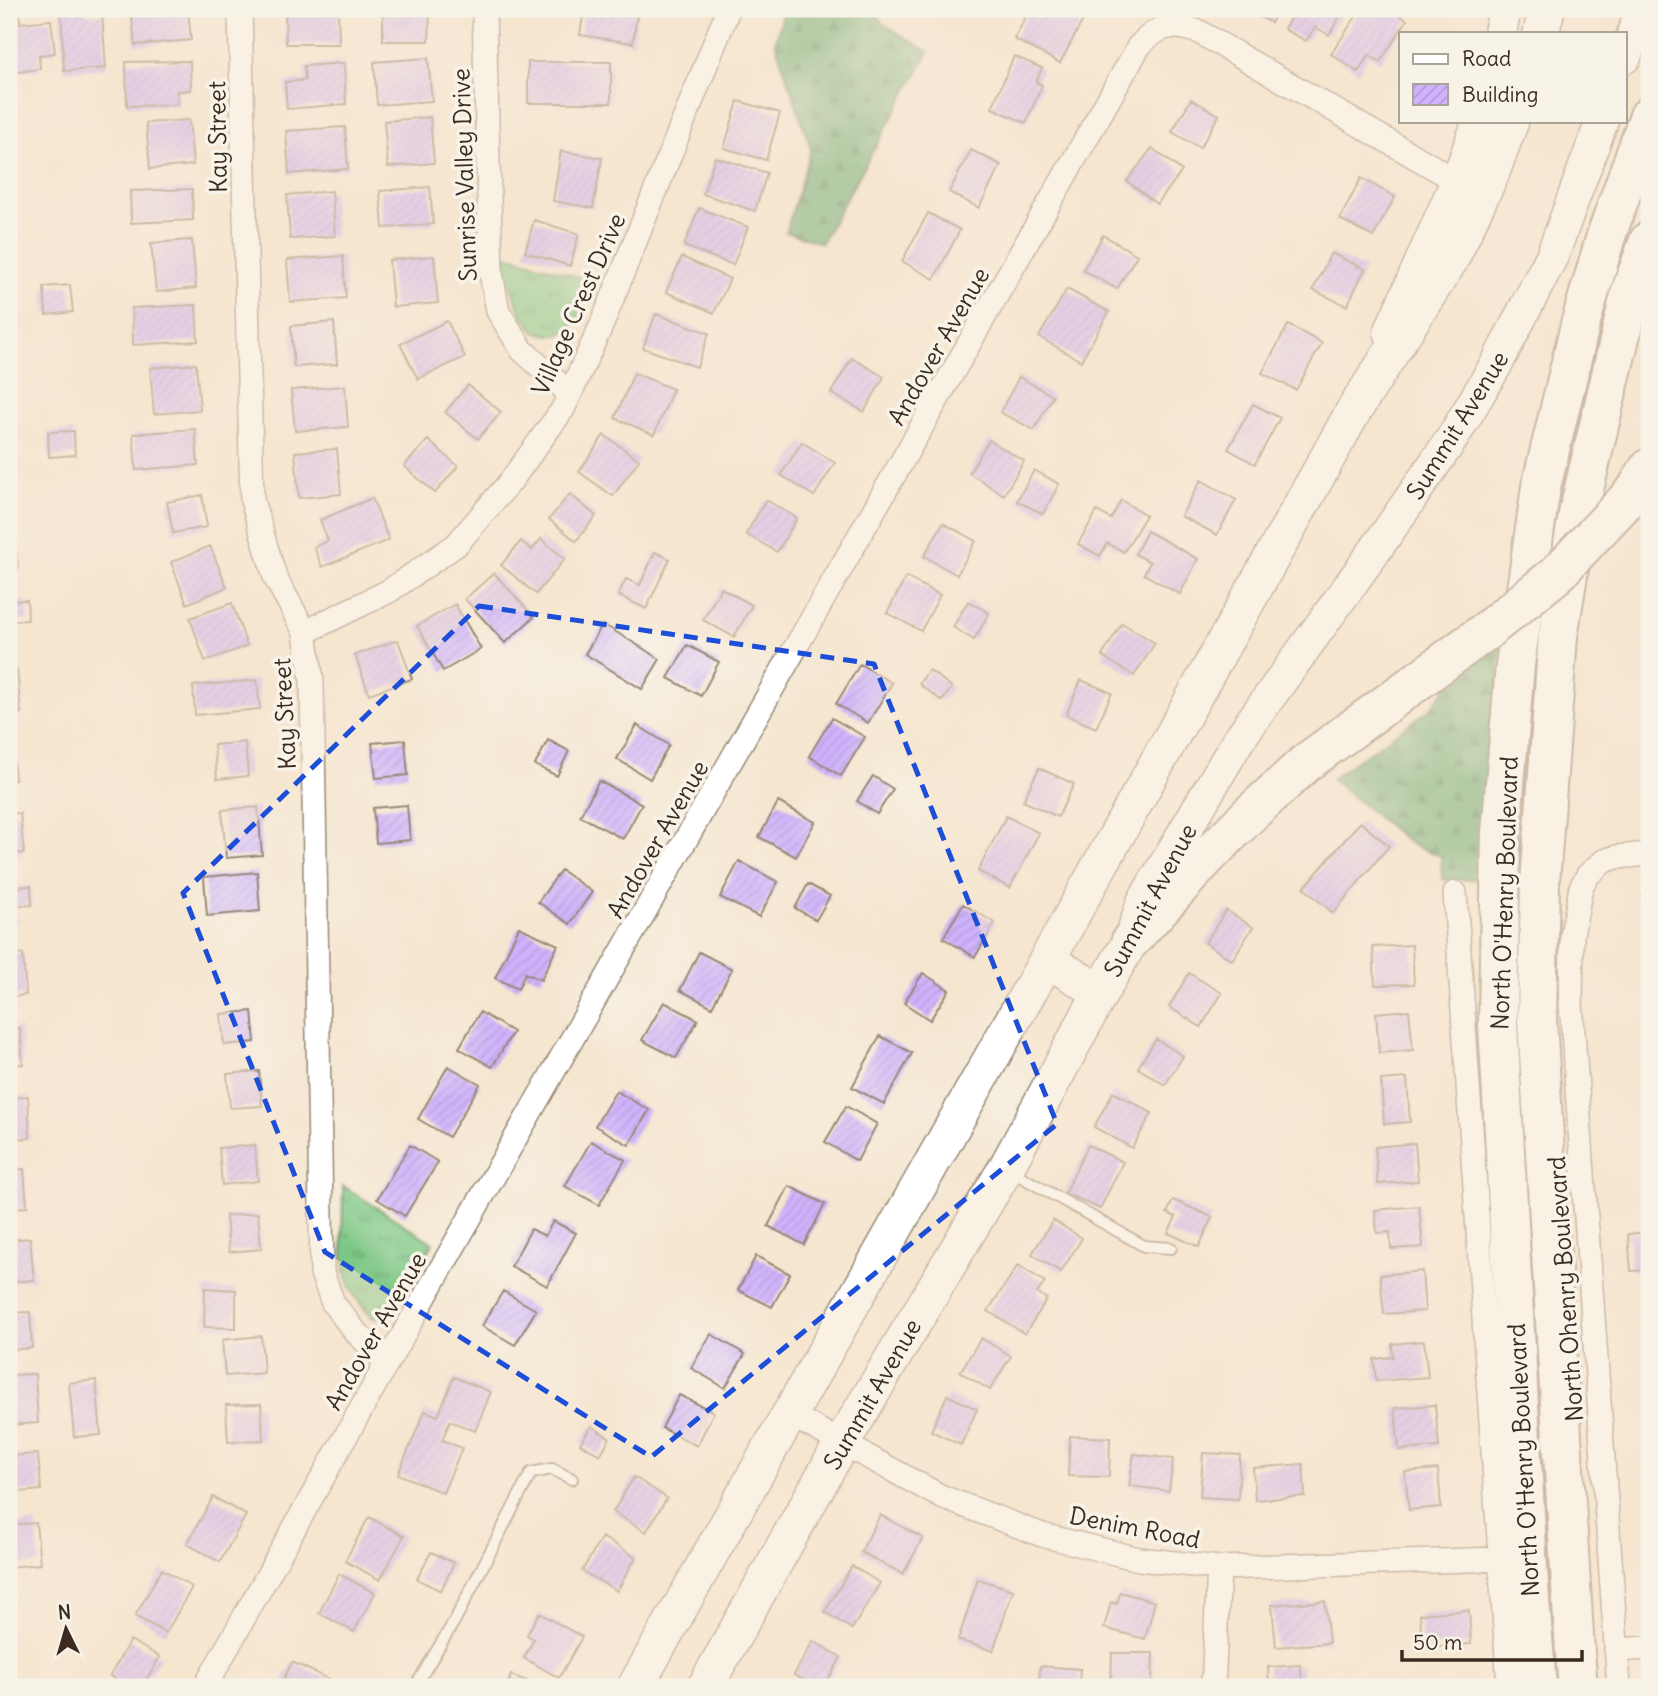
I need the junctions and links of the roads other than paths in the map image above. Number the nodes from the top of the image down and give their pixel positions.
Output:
1 (240, 9) edge
2 (484, 9) edge
3 (1505, 9) edge
4 (1547, 9) edge
5 (1642, 9) edge
6 (726, 15) dead end
7 (1500, 32) edge
8 (1541, 32) edge
9 (1626, 54) edge
10 (1649, 116) edge
11 (1479, 122) edge
12 (1511, 122) edge
13 (1602, 122) edge
14 (1457, 181) junction
15 (1649, 242) edge
16 (570, 394) junction
17 (1353, 412) junction
18 (1642, 479) edge
19 (305, 632) junction
20 (1649, 854) edge
21 (1455, 893) dead end
22 (1131, 940) junction
23 (1047, 960) junction
24 (1101, 992) junction
25 (1006, 1168) junction
26 (1171, 1248) dead end
27 (387, 1363) junction
28 (789, 1414) junction
29 (842, 1443) junction
30 (572, 1479) dead end
31 (1500, 1559) junction
32 (1219, 1569) junction
33 (1649, 1647) edge
34 (1616, 1650) junction
35 (205, 1687) edge
36 (415, 1687) edge
37 (635, 1687) edge
38 (705, 1687) edge
39 (1213, 1687) edge
40 (1509, 1687) edge
41 (1537, 1687) edge
42 (1578, 1687) edge
43 (1619, 1687) edge

1 - 19 street, Kay Street
2 - 16 street, Sunrise Valley Drive
3 - 7 main road
4 - 8 main road
5 - 9 main road
6 - 16 street, Village Crest Drive
10 - 41 highway, North O'Henry Boulevard
11 - 14 main road
12 - 17 main road
13 - 22 main road, Summit Avenue
14 - 17 main road
14 - 27 street, Andover Avenue
15 - 42 highway, North O'Henry Boulevard
16 - 19 street, Village Crest Drive
17 - 23 main road
18 - 22 highway, bridge
19 - 27 street, Kay Street
20 - 34 street, North Ohenry Boulevard
21 - 31 street
22 - 24 main road, Summit Avenue
23 - 24 main road
23 - 28 main road
24 - 25 main road, Summit Avenue
25 - 26 lane
25 - 29 main road, Summit Avenue
27 - 35 street, Andover Avenue
28 - 29 street, Denim Road
28 - 37 main road
29 - 32 street, Denim Road
29 - 38 main road, Summit Avenue
30 - 36 lane
31 - 32 street, Denim Road
31 - 40 street
32 - 39 street
33 - 34 street
34 - 43 street, North Ohenry Boulevard

